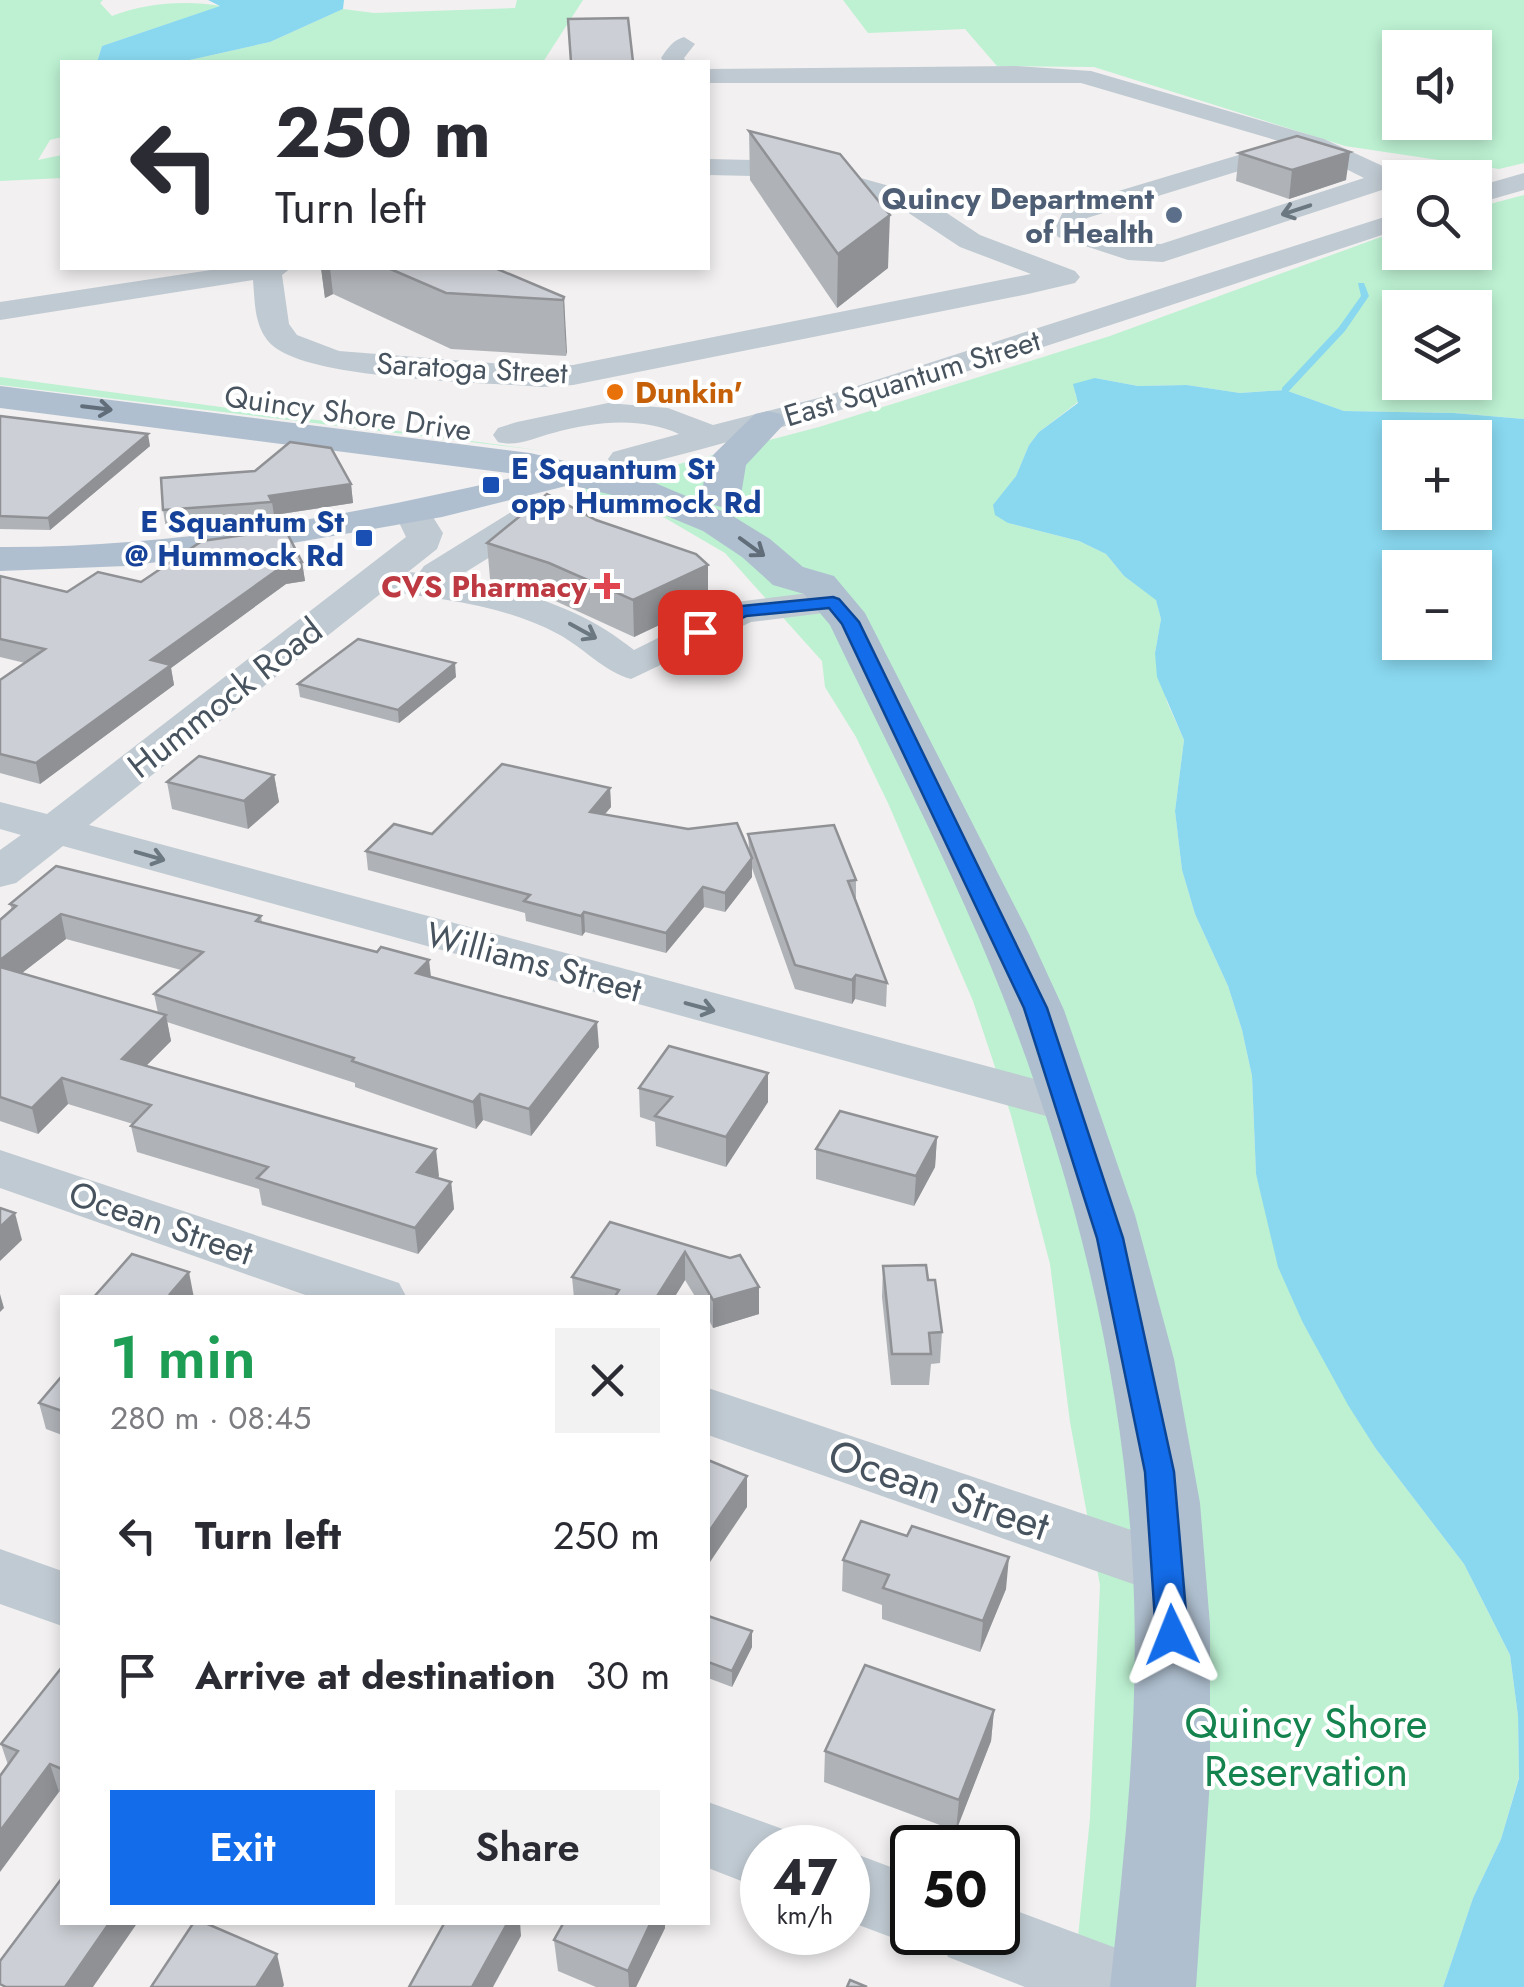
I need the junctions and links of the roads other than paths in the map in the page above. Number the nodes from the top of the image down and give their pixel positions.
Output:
1 (710, 76) edge
2 (1326, 149) junction
3 (710, 167) edge
4 (1382, 177) edge
5 (1524, 181) edge
6 (1382, 187) edge
7 (1492, 191) edge
8 (1382, 226) edge
9 (1197, 243) junction
10 (1252, 268) junction
11 (266, 270) edge
12 (272, 270) edge
13 (1058, 275) junction
14 (1140, 306) junction
15 (0, 311) edge
16 (0, 370) edge
17 (0, 397) edge
18 (768, 422) junction
19 (510, 435) junction
20 (712, 438) junction
21 (625, 460) junction
22 (577, 474) junction
23 (721, 495) junction
24 (413, 514) junction
25 (584, 527) edge
26 (0, 559) edge
27 (420, 574) junction
28 (826, 594) junction
29 (0, 815) edge
30 (56, 830) junction
31 (0, 873) edge
32 (1068, 1105) junction
33 (0, 1168) edge
34 (369, 1295) edge
35 (710, 1412) edge
36 (1170, 1570) junction
37 (0, 1576) edge
38 (60, 1599) edge
39 (710, 1837) edge
40 (740, 1848) edge
41 (1020, 1949) edge
42 (1123, 1987) edge
43 (1153, 1987) edge

1 - 2 street
2 - 4 street
2 - 9 street
3 - 13 street
5 - 7 street
6 -> 9 street
8 - 10 street, East Squantum Street
9 - 10 street
10 - 14 street, East Squantum Street
11 - 15 street, Saratoga Street
12 - 13 street, Saratoga Street
13 - 14 street
14 - 18 street, East Squantum Street
16 - 19 main road, Quincy Shore Drive
17 -> 22 main road, Quincy Shore Drive
18 - 20 street, East Squantum Street
18 - 23 main road
19 - 20 street
19 - 21 main road, Quincy Shore Drive
20 - 21 street, East Squantum Street
21 - 22 main road, East Squantum Street
21 - 23 main road, Quincy Shore Drive
22 - 24 main road, East Squantum Street
22 -> 28 main road, Quincy Shore Drive
23 - 28 main road, Quincy Shore Drive
24 - 26 main road, East Squantum Street
24 - 27 street
25 - 27 street, Hummock Road
27 -> 28 street
27 - 30 street, Hummock Road
28 - 32 main road, Quincy Shore Drive
29 - 30 street, Williams Street
30 - 31 street, Hummock Road
30 -> 32 street, Williams Street
32 - 36 main road, Quincy Shore Drive
33 - 34 street, Ocean Street
35 - 36 street, Ocean Street
36 - 43 main road, Quincy Shore Drive
37 - 38 street
39 - 40 street
41 - 42 street

